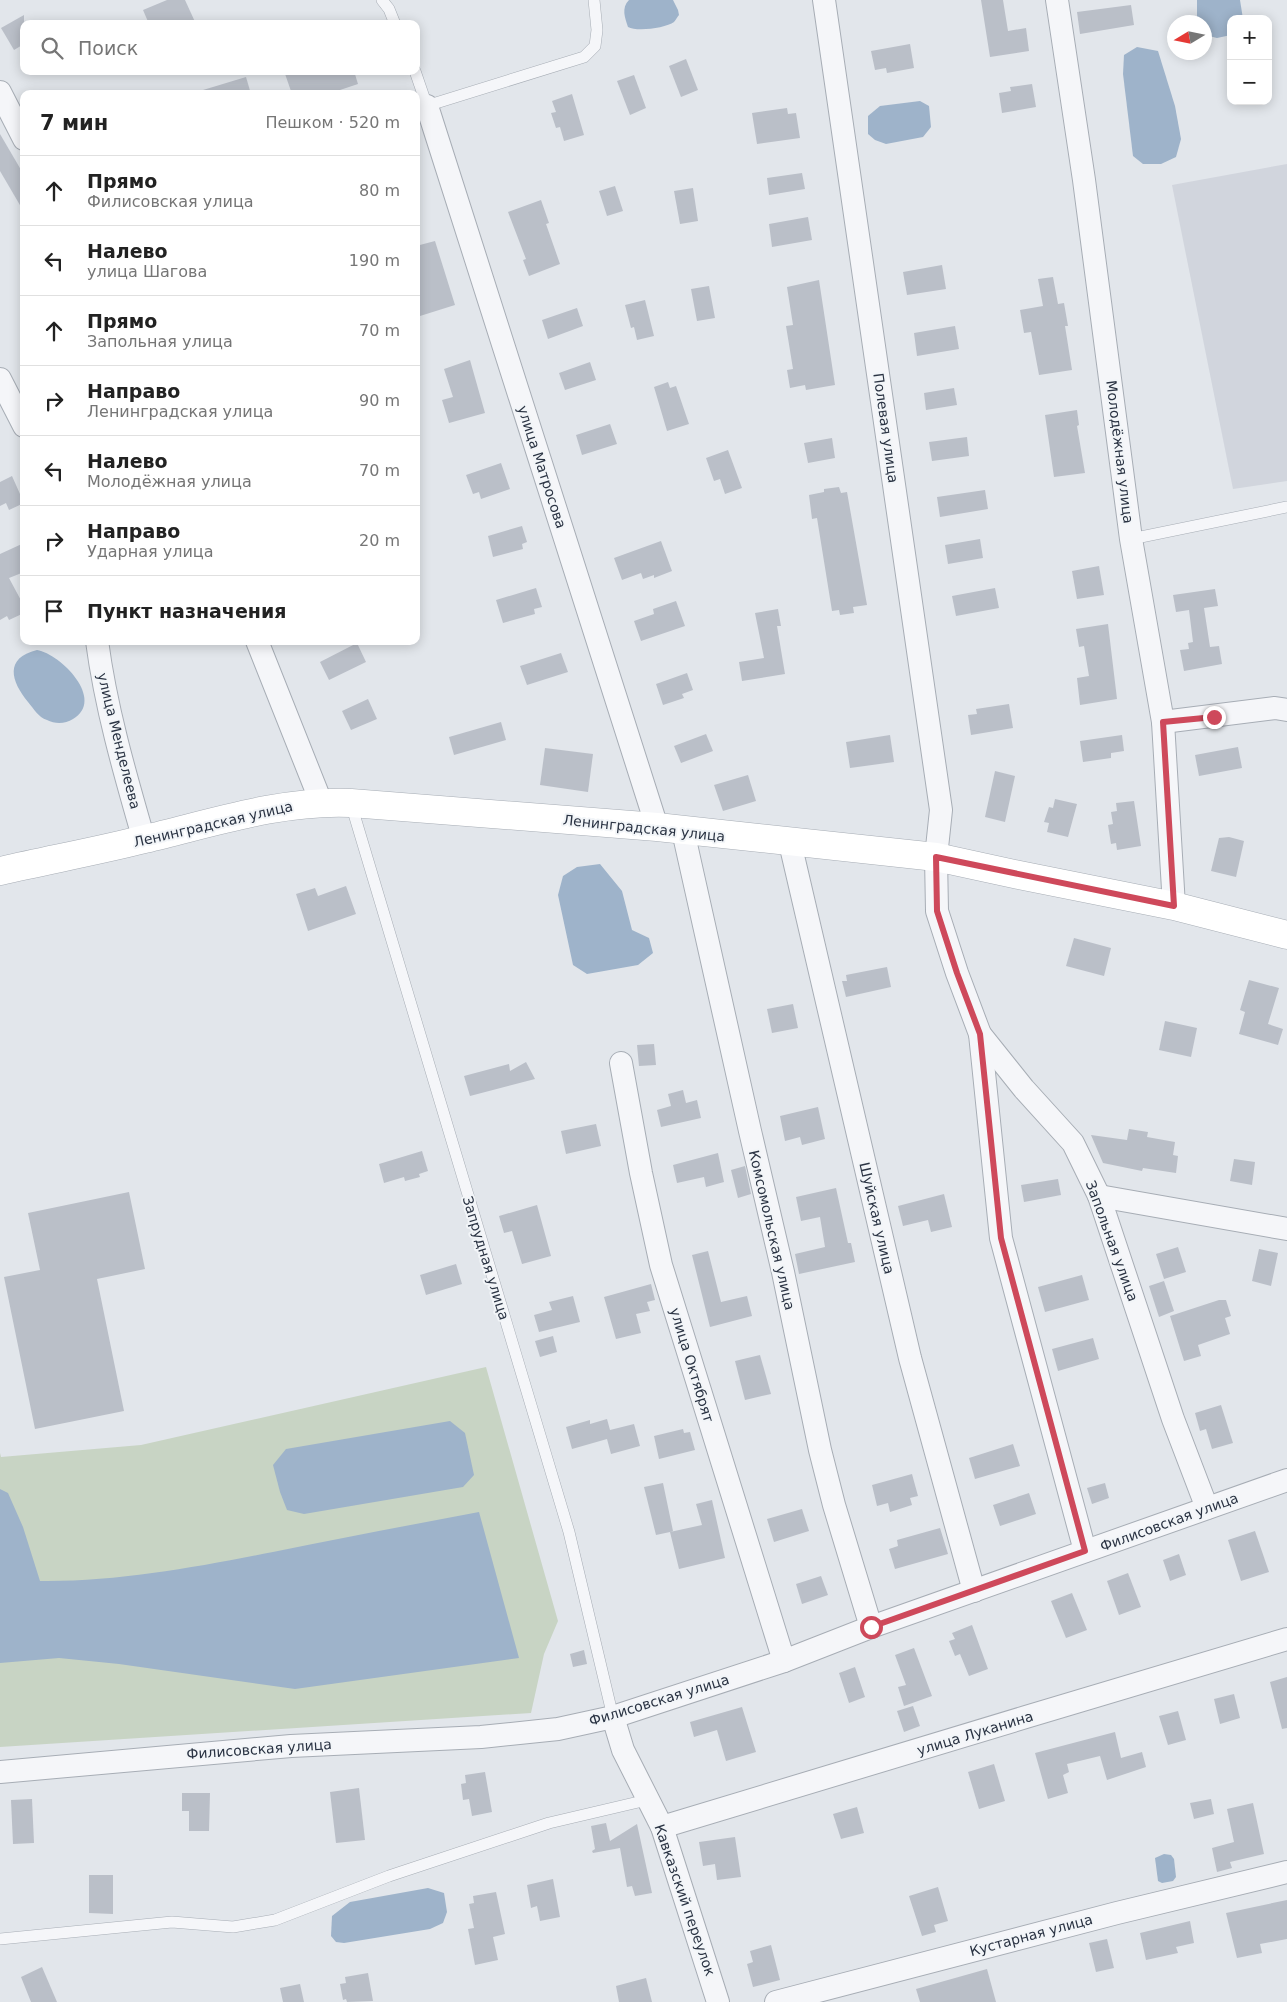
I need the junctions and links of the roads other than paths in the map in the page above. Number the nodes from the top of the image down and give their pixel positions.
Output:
1 (382, 0) edge
2 (594, 0) edge
3 (824, 0) edge
4 (1057, 0) edge
5 (393, 20) edge
6 (416, 75) edge
7 (419, 90) edge
8 (0, 92) edge
9 (422, 107) edge
10 (20, 131) edge
11 (0, 379) edge
12 (20, 418) edge
13 (1287, 507) edge
14 (1131, 539) junction
15 (98, 645) edge
16 (259, 645) edge
17 (1287, 710) edge
18 (1163, 722) junction
19 (321, 802) junction
20 (350, 802) junction
21 (656, 828) junction
22 (683, 831) junction
23 (144, 840) junction
24 (790, 843) junction
25 (936, 857) junction
26 (0, 871) edge
27 (1174, 906) junction
28 (1287, 935) edge
29 (980, 1034) junction
30 (621, 1063) dead end
31 (1099, 1196) junction
32 (1287, 1229) edge
33 (1287, 1480) edge
34 (1207, 1508) junction
35 (1085, 1551) junction
36 (974, 1591) junction
37 (871, 1627) junction
38 (1287, 1639) edge
39 (784, 1661) junction
40 (613, 1717) junction
41 (0, 1772) edge
42 (647, 1800) junction
43 (662, 1828) junction
44 (1287, 1872) edge
45 (0, 1939) edge
46 (718, 2002) edge
47 (776, 2002) edge

1 - 5 lane
2 - 9 lane
3 - 25 street, Полевая улица
4 - 14 street, Молодёжная улица
6 - 7 lane
8 - 10 street
9 - 21 street, улица Матросова
11 - 12 street
13 - 14 lane
14 - 18 street, Молодёжная улица
15 - 23 street, улица Менделеева
16 - 19 street
17 - 18 street
18 - 27 street, Молодёжная улица
19 - 20 street, Ленинградская улица
19 - 23 street, Ленинградская улица
20 - 21 street, Ленинградская улица
20 - 40 lane, Запрудная улица
21 - 22 street, Ленинградская улица
22 - 24 street, Ленинградская улица
22 - 37 street, Комсомольская улица
23 - 26 street, Ленинградская улица
24 - 25 street, Ленинградская улица
24 - 36 street, Шуйская улица
25 - 27 street, Ленинградская улица
25 - 29 street, Запольная улица
27 - 28 street, Ленинградская улица
29 - 31 street, Запольная улица
29 - 35 street
30 - 39 street, улица Октябрят
31 - 32 street
31 - 34 street, Запольная улица
33 - 34 street, Филисовская улица
34 - 35 street, Филисовская улица
35 - 36 street, Филисовская улица
36 - 37 street, Филисовская улица
37 - 39 street, Филисовская улица
38 - 43 street, улица Луканина
39 - 40 street, Филисовская улица
40 - 41 street, Филисовская улица
40 - 42 street, Кавказский переулок
42 - 43 street, Кавказский переулок
42 - 45 lane
43 - 46 street, Кавказский переулок
44 - 47 street, Кустарная улица

